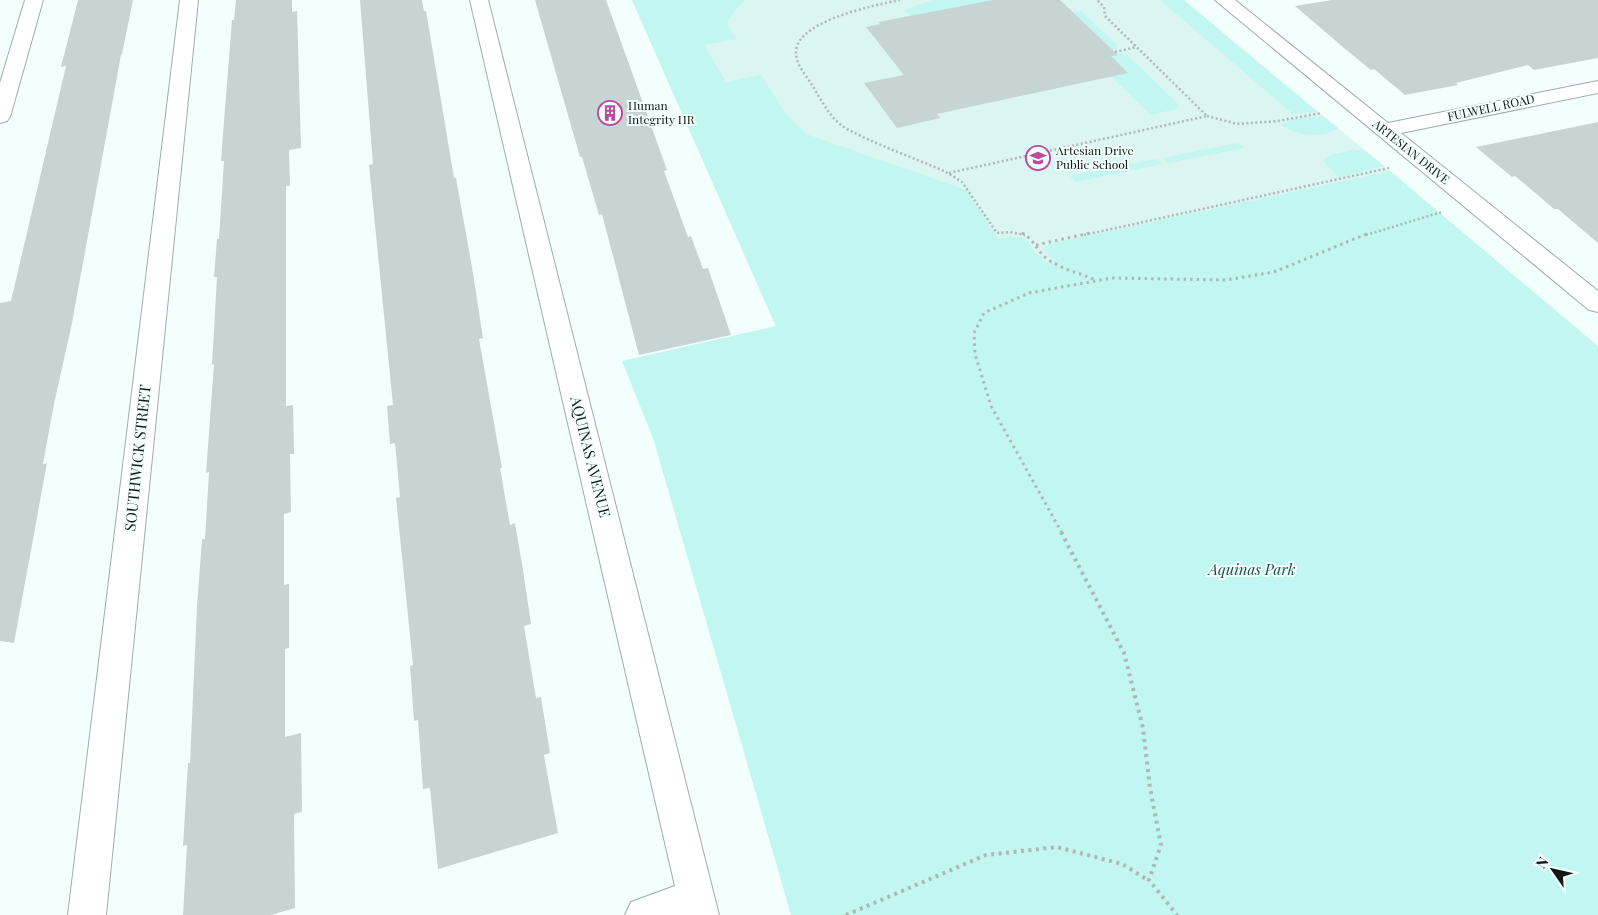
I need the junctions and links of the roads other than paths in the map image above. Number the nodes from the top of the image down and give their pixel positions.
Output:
1 (34, 0) edge
2 (189, 0) edge
3 (479, 0) edge
4 (1224, 0) edge
5 (1598, 86) edge
6 (0, 117) edge
7 (1384, 130) junction
8 (1596, 300) edge
9 (698, 907) edge
10 (87, 915) edge
11 (644, 915) edge

1 - 6 street
2 - 10 street, SOUTHWICK STREET
3 - 9 street, AQUINAS AVENUE
4 - 7 street, ARTESIAN DRIVE
5 - 7 street, FULWELL ROAD
7 - 8 street, ARTESIAN DRIVE
9 - 11 street

